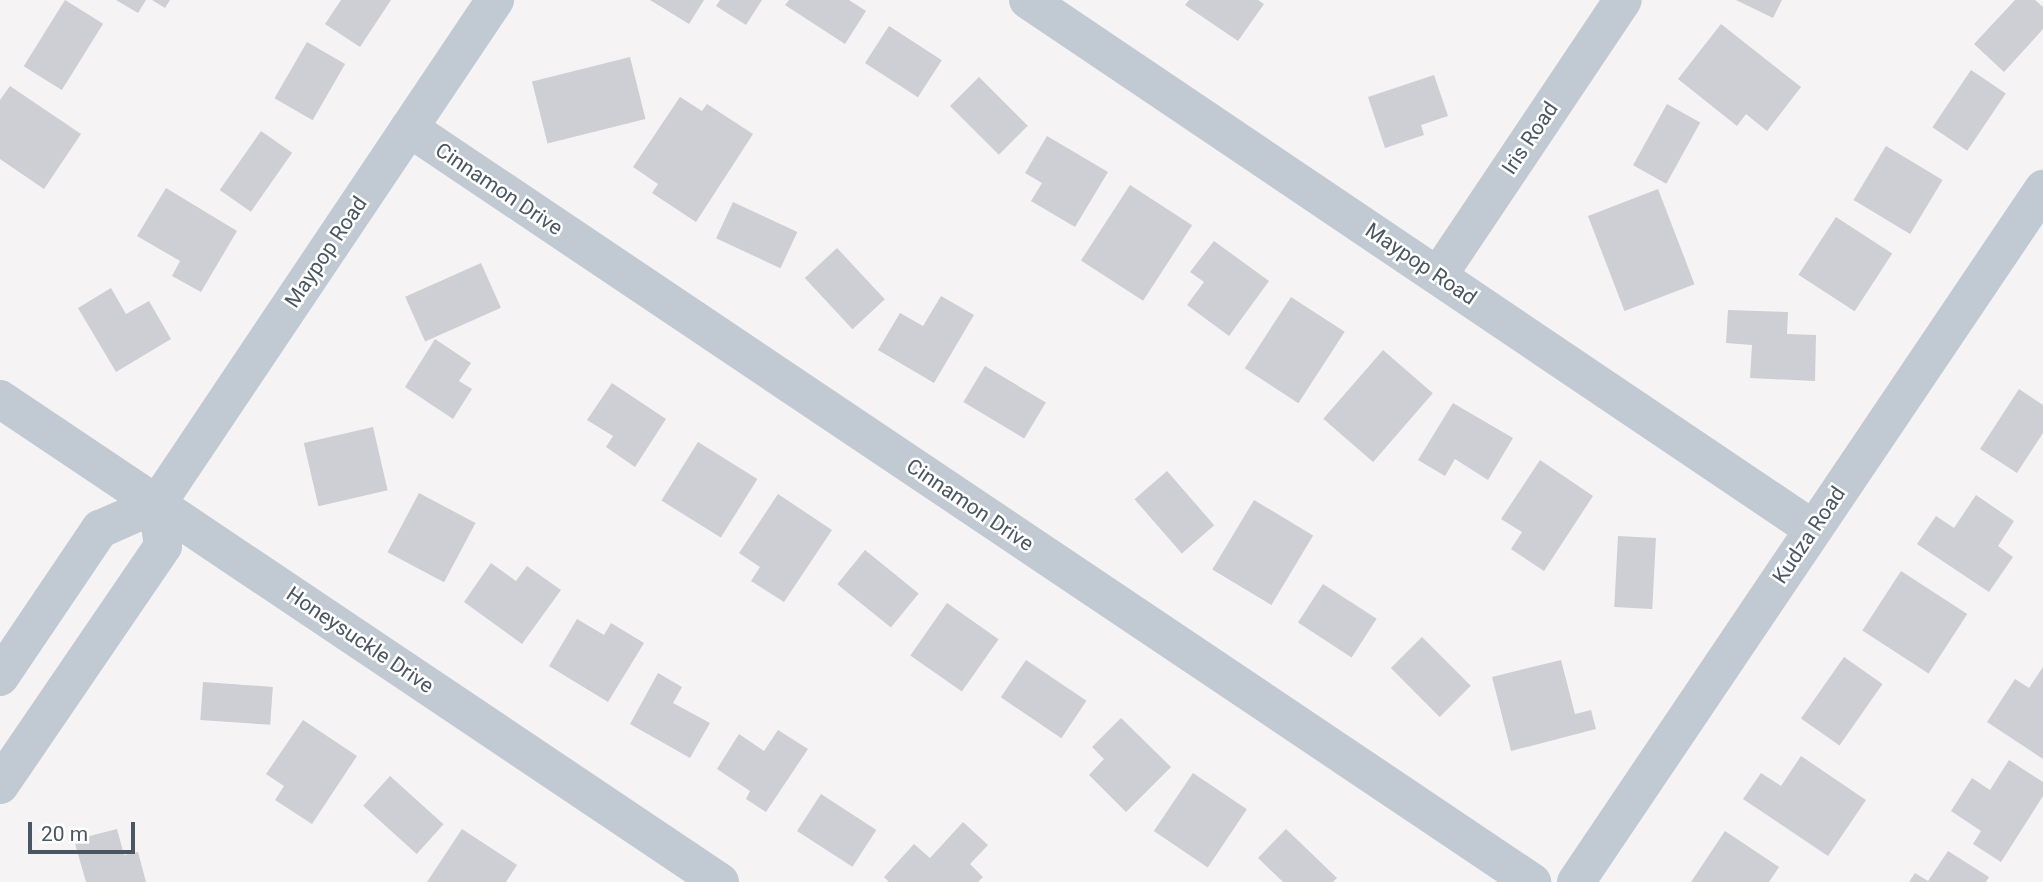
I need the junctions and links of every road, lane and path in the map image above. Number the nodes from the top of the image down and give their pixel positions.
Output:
1 (495, 0) edge
2 (1028, 0) edge
3 (1623, 0) edge
4 (409, 128) junction
5 (2043, 189) edge
6 (1438, 276) junction
7 (0, 399) edge
8 (157, 504) junction
9 (1813, 528) junction
10 (0, 677) edge
11 (0, 785) edge
12 (720, 882) edge
13 (1532, 882) edge
14 (1576, 882) edge

1 - 4 street, Maypop Road
2 - 6 street, Maypop Road
3 - 6 street, Iris Road
4 - 8 street, Maypop Road
4 - 13 street, Cinnamon Drive
5 - 9 street, Kudza Road
6 - 9 street, Maypop Road
7 - 8 street, Honeysuckle Drive
8 - 10 street
8 - 11 street
8 - 12 street, Honeysuckle Drive
9 - 14 street, Kudza Road

